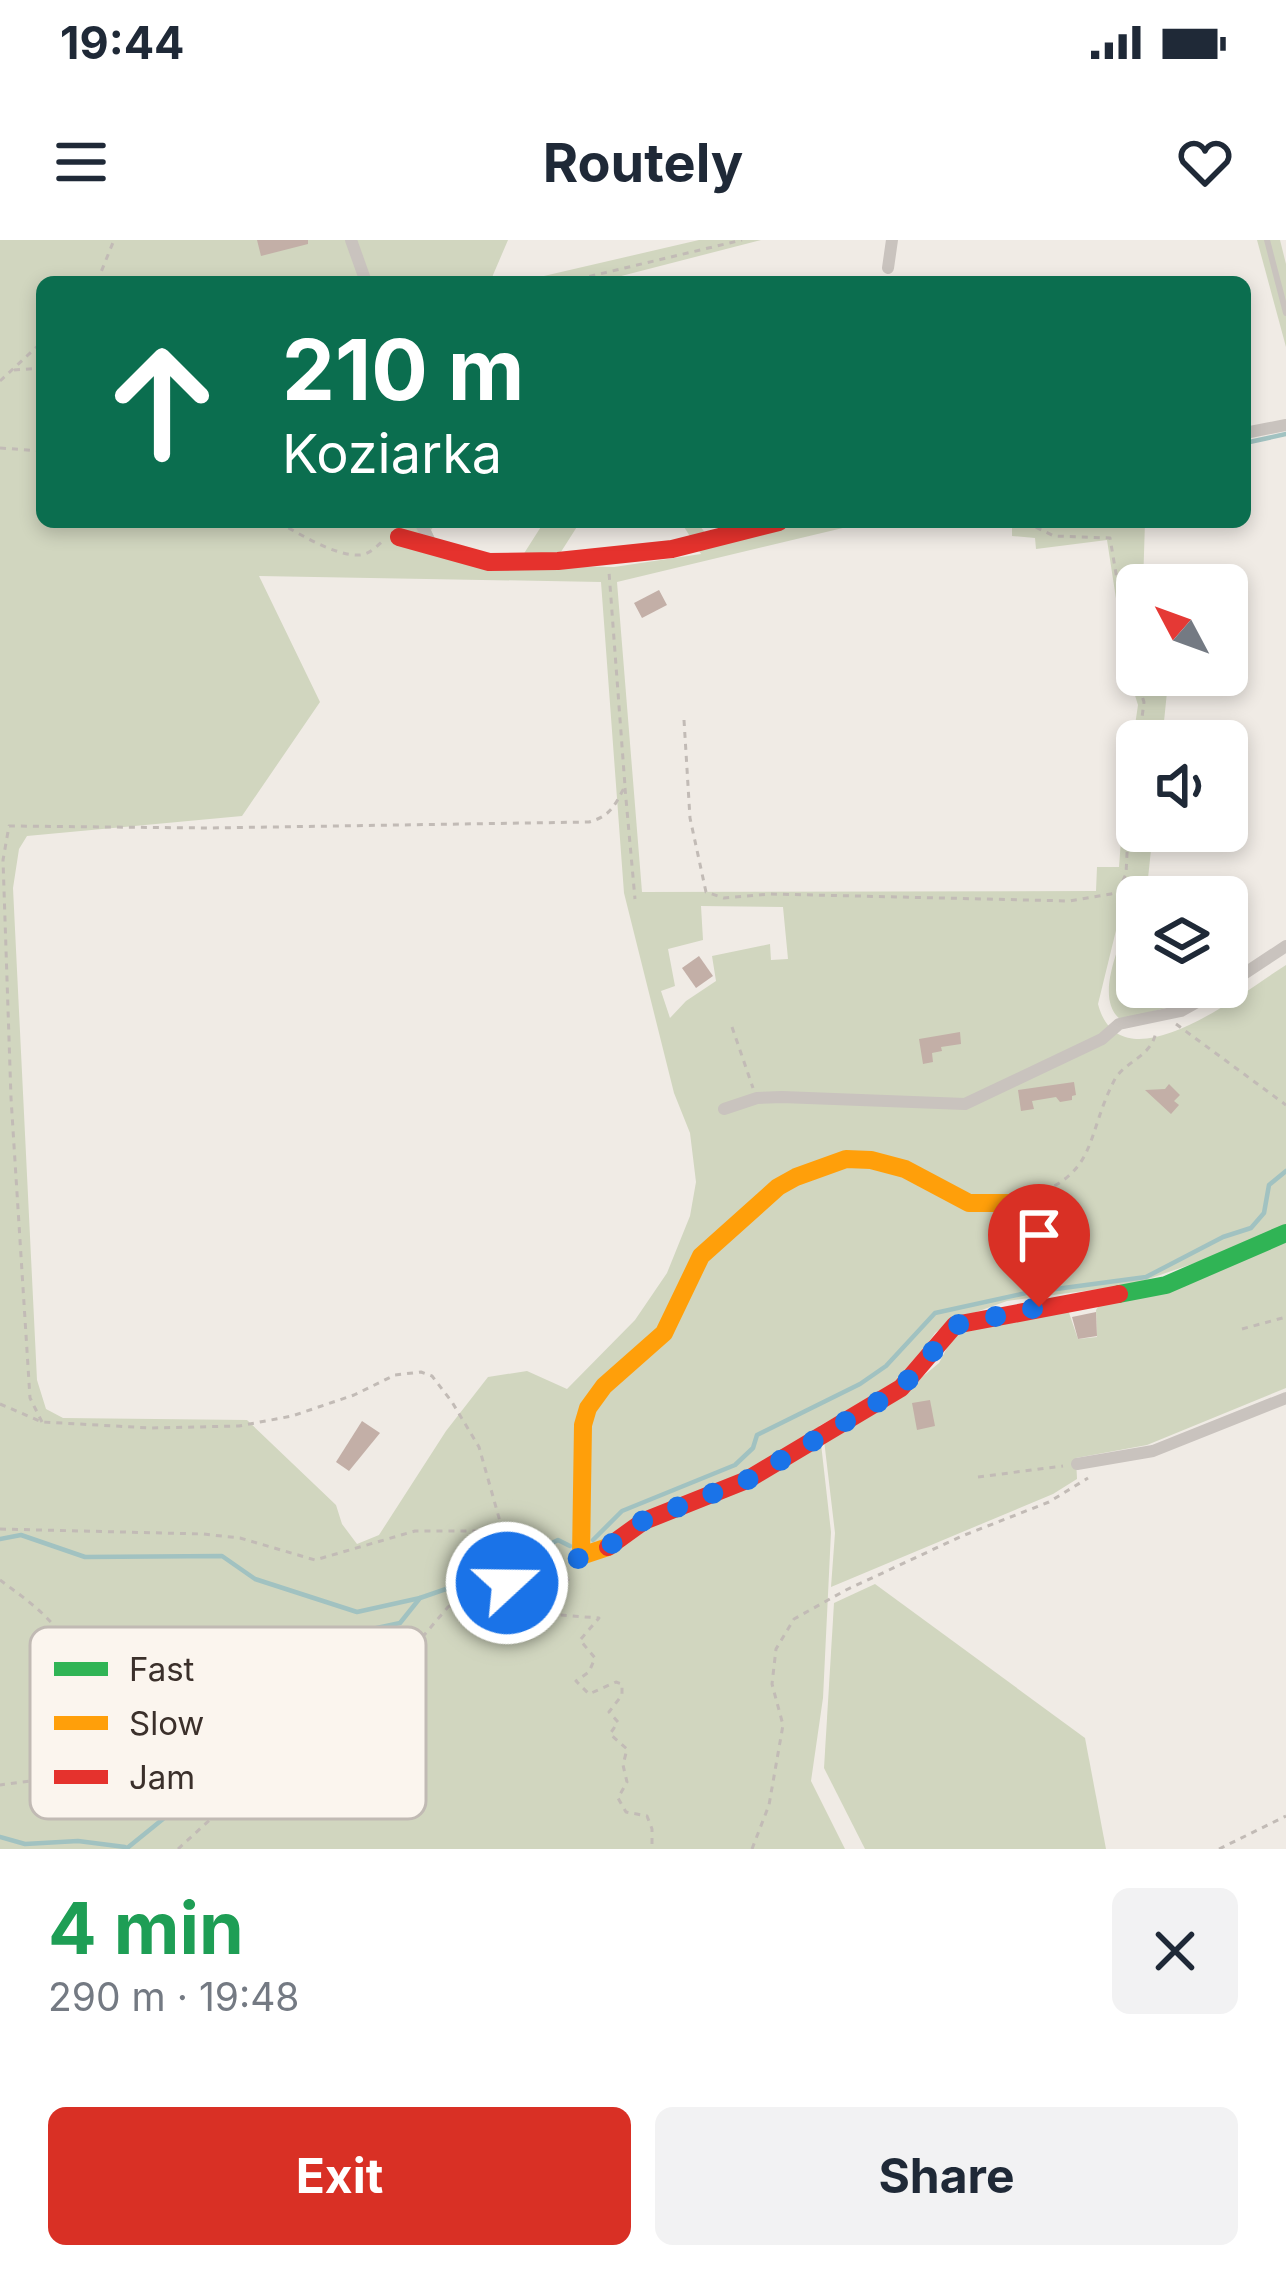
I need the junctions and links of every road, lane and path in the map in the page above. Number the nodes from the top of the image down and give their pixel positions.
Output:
1 (114, 240) edge
2 (351, 240) edge
3 (742, 240) edge
4 (892, 240) edge
5 (1267, 240) edge
6 (888, 275) edge
7 (99, 276) edge
8 (365, 276) edge
9 (591, 276) edge
10 (1286, 313) edge
11 (36, 348) edge
12 (36, 368) edge
13 (12, 370) junction
14 (0, 381) edge
15 (1286, 425) edge
16 (1251, 432) edge
17 (0, 448) edge
18 (36, 451) edge
19 (289, 528) edge
20 (424, 528) edge
21 (754, 528) edge
22 (1037, 528) edge
23 (399, 537) joint
24 (432, 546) junction
25 (608, 558) junction
26 (684, 720) dead end
27 (1141, 720) edge
28 (625, 786) junction
29 (1127, 852) edge
30 (635, 899) dead end
31 (1286, 946) edge
32 (1248, 971) edge
33 (1186, 1008) edge
34 (1161, 1016) junction
35 (732, 1027) dead end
36 (757, 1098) junction
37 (1286, 1105) edge
38 (724, 1109) dead end
39 (1008, 1203) joint
40 (1286, 1233) edge
41 (1286, 1317) edge
42 (1242, 1329) dead end
43 (1286, 1398) edge
44 (0, 1404) edge
45 (42, 1423) junction
46 (1100, 1461) junction
47 (1077, 1464) joint
48 (978, 1477) dead end
49 (0, 1529) edge
50 (503, 1532) junction
51 (581, 1556) junction
52 (534, 1570) junction
53 (0, 1580) edge
54 (513, 1580) junction
55 (52, 1627) edge
56 (426, 1633) edge
57 (30, 1781) edge
58 (0, 1785) edge
59 (1286, 1816) edge
60 (211, 1819) edge
61 (177, 1848) edge
62 (652, 1849) edge
63 (752, 1849) edge
64 (1219, 1849) edge

1 - 7 path
2 - 8 street
3 - 9 path
4 - 6 street
5 - 10 lane
11 - 13 path
12 - 13 path
13 - 14 path
15 - 16 street
17 - 18 path
19 - 23 path
20 - 24 street
21 - 25 street
22 - 27 path
23 - 24 street
24 - 25 street
25 - 28 path
26 - 29 path
28 - 30 path
28 - 45 path
31 - 32 street
33 - 34 street
34 - 36 street
34 - 37 path
34 - 39 path
35 - 36 path
36 - 38 street
39 - 51 street
40 - 51 street
41 - 42 path
43 - 46 street
44 - 45 path
45 - 50 path
46 - 47 street
46 - 63 path
47 - 48 path
49 - 50 path
50 - 52 path
51 - 52 path
52 - 54 path
53 - 55 path
54 - 56 path
54 - 62 path
57 - 58 path
59 - 64 path
60 - 61 path

